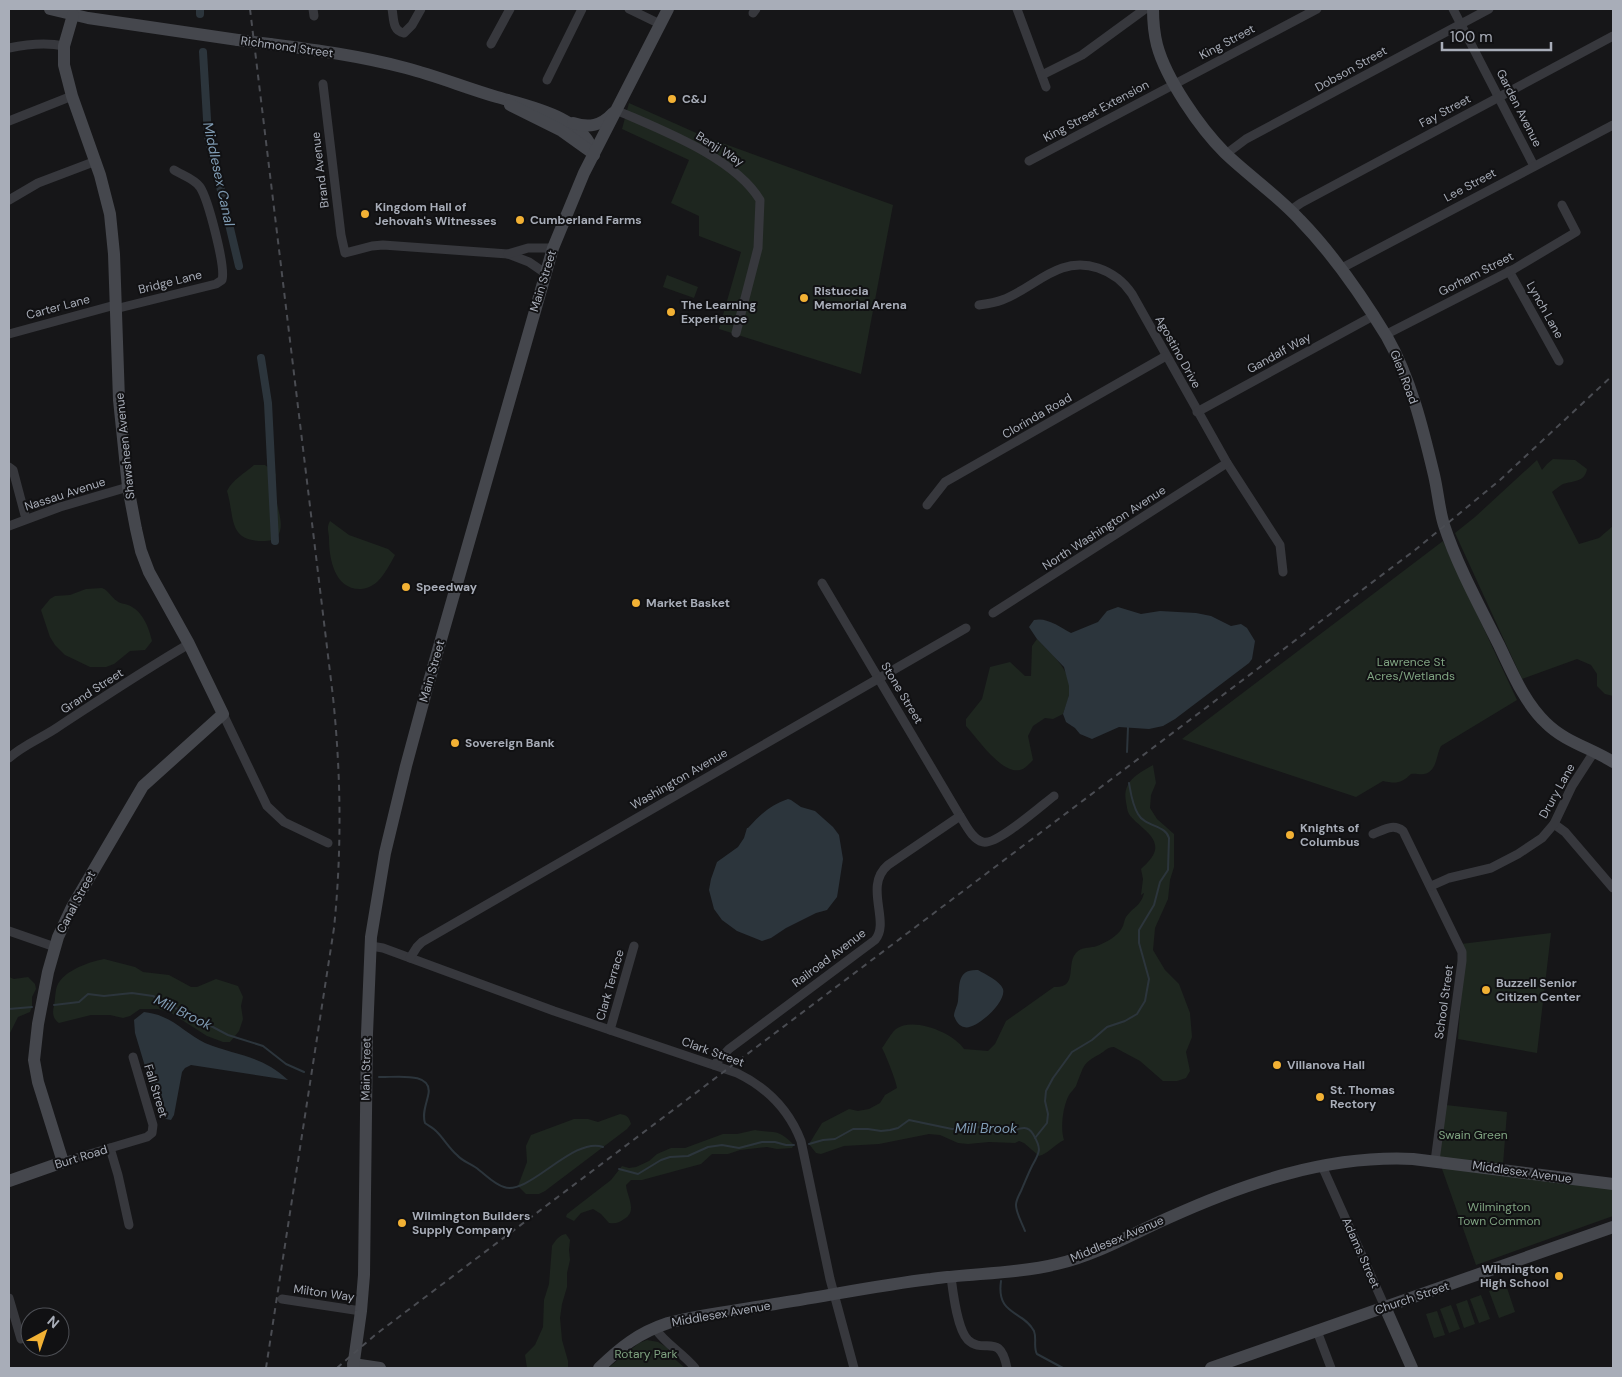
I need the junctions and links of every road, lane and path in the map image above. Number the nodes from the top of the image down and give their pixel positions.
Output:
1 (50, 9) edge
2 (392, 9) edge
3 (421, 9) edge
4 (510, 9) edge
5 (582, 9) edge
6 (629, 9) edge
7 (668, 9) edge
8 (1016, 9) edge
9 (1145, 9) edge
10 (1153, 9) edge
11 (1317, 9) edge
12 (1453, 9) edge
13 (1490, 9) edge
14 (72, 15) junction
15 (660, 24) junction
16 (1460, 24) junction
17 (1613, 36) edge
18 (492, 44) dead end
19 (64, 46) junction
20 (9, 48) edge
21 (1042, 75) junction
22 (547, 80) dead end
23 (323, 84) dead end
24 (1175, 84) junction
25 (1046, 87) dead end
26 (72, 96) junction
27 (1499, 96) junction
28 (497, 97) junction
29 (616, 110) junction
30 (563, 120) junction
31 (9, 122) edge
32 (1613, 126) edge
33 (594, 154) junction
34 (1226, 154) junction
35 (96, 161) junction
36 (1029, 161) dead end
37 (1534, 166) junction
38 (174, 170) dead end
39 (9, 200) edge
40 (1562, 205) dead end
41 (1291, 210) junction
42 (553, 248) junction
43 (508, 254) junction
44 (1340, 268) junction
45 (1509, 272) junction
46 (545, 273) junction
47 (979, 305) dead end
48 (115, 307) junction
49 (1372, 316) junction
50 (736, 333) dead end
51 (9, 334) edge
52 (1385, 335) junction
53 (1166, 356) junction
54 (1559, 361) dead end
55 (1198, 412) junction
56 (1227, 463) junction
57 (9, 467) edge
58 (128, 487) junction
59 (927, 505) dead end
60 (26, 519) junction
61 (9, 526) edge
62 (1283, 572) dead end
63 (822, 583) dead end
64 (993, 613) dead end
65 (966, 628) dead end
66 (188, 644) junction
67 (879, 679) junction
68 (222, 714) junction
69 (1594, 752) junction
70 (9, 758) edge
71 (1613, 762) edge
72 (1054, 796) dead end
73 (960, 816) junction
74 (1554, 824) junction
75 (1373, 834) dead end
76 (328, 843) dead end
77 (1431, 886) junction
78 (1613, 888) edge
79 (9, 931) edge
80 (371, 946) junction
81 (634, 946) dead end
82 (55, 947) junction
83 (410, 958) junction
84 (610, 1030) junction
85 (132, 1057) dead end
86 (714, 1065) junction
87 (152, 1133) joint
88 (110, 1148) junction
89 (1435, 1161) junction
90 (64, 1162) junction
91 (1322, 1166) junction
92 (9, 1181) edge
93 (1613, 1184) edge
94 (129, 1225) dead end
95 (1613, 1226) edge
96 (951, 1277) junction
97 (834, 1293) junction
98 (9, 1298) edge
99 (282, 1299) dead end
100 (1385, 1307) junction
101 (361, 1310) junction
102 (655, 1328) junction
103 (1317, 1332) junction
104 (20, 1336) edge
105 (353, 1366) edge
106 (380, 1368) edge
107 (599, 1368) edge
108 (695, 1368) edge
109 (854, 1368) edge
110 (1007, 1368) edge
111 (1211, 1368) edge
112 (1331, 1368) edge
113 (1412, 1368) edge

1 - 14 street
2 - 3 street
4 - 18 street
5 - 22 street
6 - 15 street
7 - 15 street, Main Street
8 - 21 street
9 - 21 street
10 - 24 street, Glen Road
11 - 24 street, King Street
12 - 16 street, Garden Avenue
13 - 16 street, Dobson Street
14 - 19 street, Shawsheen Avenue
14 - 28 street, Richmond Street, bridge
15 - 29 street, Main Street
16 - 27 street, Garden Avenue
16 - 34 street, Dobson Street
17 - 27 street, Fay Street
19 - 20 street
19 - 26 street, Shawsheen Avenue
21 - 25 street
23 - 43 street, Brand Avenue
24 - 34 street, Glen Road
24 - 36 street, King Street Extension
26 - 31 street
26 - 35 street, Shawsheen Avenue
27 - 37 street, Garden Avenue
27 - 41 street, Fay Street
28 - 30 street, Richmond Street
28 - 33 street, Richmond Street
29 - 30 street
29 - 33 street, Main Street
29 - 50 street, Benji Way
30 - 33 street, Richmond Street
32 - 37 street, Lee Street
33 - 42 street, Main Street
34 - 41 street, Glen Road
35 - 39 street
35 - 48 street, Shawsheen Avenue
37 - 44 street, Lee Street
38 - 48 street, Bridge Lane
40 - 45 street, Gorham Street
41 - 44 street, Glen Road
42 - 43 street
42 - 46 street, Main Street
43 - 46 street
44 - 49 street, Glen Road
45 - 52 street, Gorham Street
45 - 54 street, Lynch Lane
46 - 80 street, Main Street
47 - 53 street, Agostino Drive
48 - 51 street, Carter Lane
48 - 58 street, Shawsheen Avenue
49 - 52 street, Glen Road
49 - 55 street, Gandalf Way
52 - 69 street, Glen Road
53 - 55 street, Agostino Drive
53 - 59 street, Clorinda Road
55 - 56 street, Agostino Drive
56 - 62 street, Agostino Drive
56 - 64 street, North Washington Avenue
57 - 60 street
58 - 60 street, Nassau Avenue
58 - 66 street, Shawsheen Avenue
60 - 61 street, Nassau Avenue
63 - 67 street, Stone Street
65 - 67 street, Washington Avenue
66 - 68 street, Shawsheen Avenue
66 - 70 street, Grand Street
67 - 73 street, Stone Street
67 - 83 street, Washington Avenue
68 - 76 street, Shawsheen Avenue
68 - 82 street, Canal Street
69 - 71 street, Glen Road
69 - 74 street, Drury Lane
72 - 73 street
73 - 86 street, Railroad Avenue
74 - 77 street, Drury Lane
74 - 78 street
75 - 77 street, School Street
77 - 89 street, School Street
79 - 82 street
80 - 83 street, Clark Street
80 - 101 street, Main Street
81 - 84 street, Clark Terrace
82 - 90 street, Canal Street
83 - 84 street, Clark Street
84 - 86 street, Clark Street
85 - 87 street, Fall Street
86 - 97 street, Clark Street
87 - 88 street, Burt Road
88 - 90 street, Burt Road
88 - 94 street
89 - 91 street, Middlesex Avenue
89 - 93 street, Middlesex Avenue
90 - 92 street, Burt Road
91 - 96 street, Middlesex Avenue
91 - 100 street, Adams Street
95 - 100 street, Church Street
96 - 97 street, Middlesex Avenue
96 - 110 street
97 - 102 street, Middlesex Avenue
97 - 109 street, Clark Street
98 - 104 street
99 - 101 street, Milton Way
100 - 103 street, Church Street
100 - 113 street, Adams Street
101 - 105 street, Main Street
102 - 107 street, Middlesex Avenue
102 - 108 street
103 - 111 street, Church Street
103 - 112 street
105 - 106 street

